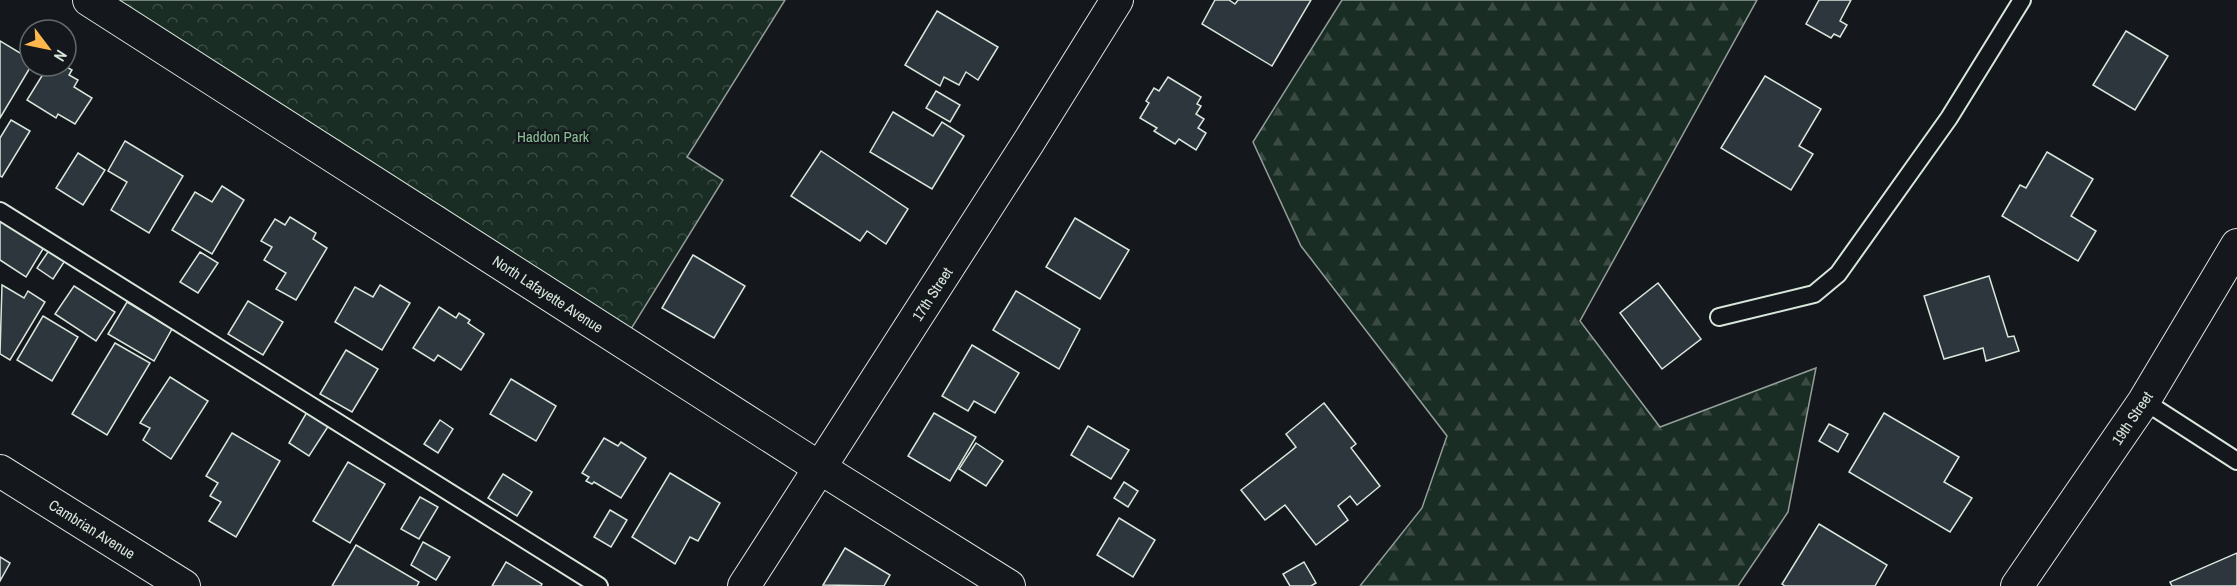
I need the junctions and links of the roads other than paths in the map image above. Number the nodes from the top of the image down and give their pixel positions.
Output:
1 (89, 0) edge
2 (1117, 0) edge
3 (2022, 0) edge
4 (0, 211) edge
5 (2237, 245) edge
6 (1719, 317) dead end
7 (2144, 401) junction
8 (2237, 461) edge
9 (820, 468) junction
10 (0, 471) edge
11 (184, 586) edge
12 (598, 586) edge
13 (744, 586) edge
14 (1009, 586) edge
15 (2017, 586) edge

1 - 9 street, North Lafayette Avenue
2 - 9 street, 17th Street
3 - 6 lane
4 - 12 lane
5 - 7 street, 19th Street
7 - 8 lane
7 - 15 street, 19th Street
9 - 13 street, 17th Street
9 - 14 street, North Lafayette Avenue
10 - 11 street, Cambrian Avenue

